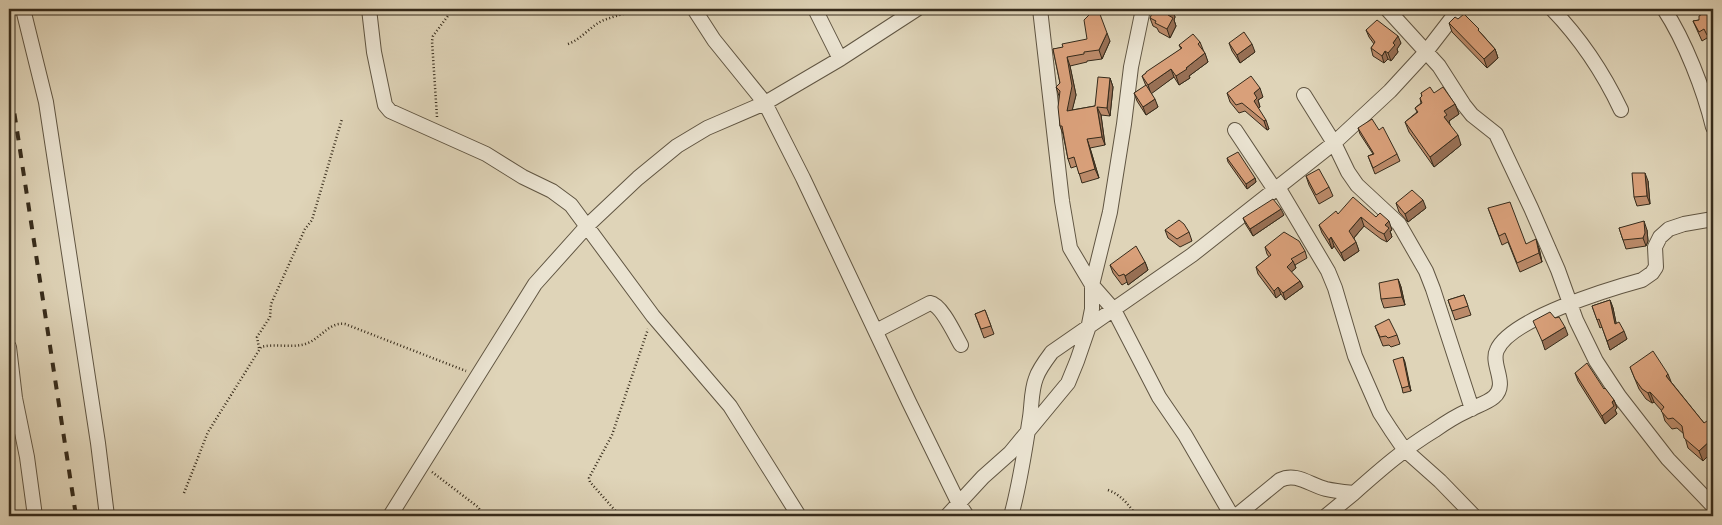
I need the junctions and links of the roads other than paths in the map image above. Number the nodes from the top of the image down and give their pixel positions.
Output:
1 (23, 9) edge
2 (369, 9) edge
3 (694, 9) edge
4 (815, 9) edge
5 (918, 9) edge
6 (1040, 9) edge
7 (1143, 9) edge
8 (1388, 9) edge
9 (1459, 9) edge
10 (1552, 9) edge
11 (1664, 9) edge
12 (1426, 52) junction
13 (840, 59) junction
14 (1304, 95) dead end
15 (765, 103) junction
16 (1621, 110) dead end
17 (1713, 127) edge
18 (1235, 130) dead end
19 (1334, 143) junction
20 (1276, 189) junction
21 (1713, 219) edge
22 (587, 226) junction
23 (1092, 285) junction
24 (1570, 304) junction
25 (1114, 310) junction
26 (1088, 329) junction
27 (876, 331) junction
28 (961, 345) dead end
29 (9, 346) edge
30 (12, 397) edge
31 (1472, 408) junction
32 (1027, 434) junction
33 (1404, 449) junction
34 (1354, 493) junction
35 (959, 504) junction
36 (1713, 506) edge
37 (35, 516) edge
38 (107, 516) edge
39 (390, 516) edge
40 (799, 516) edge
41 (947, 516) edge
42 (967, 516) edge
43 (1011, 516) edge
44 (1232, 516) edge
45 (1236, 516) edge
46 (1326, 516) edge
47 (1474, 516) edge

1 - 38 street
2 - 22 street
3 - 15 street
4 - 13 street
5 - 13 street
6 - 23 street
7 - 23 street
8 - 12 street
9 - 12 street
10 - 16 street
11 - 17 street
12 - 19 street
12 - 24 street
13 - 15 street
14 - 19 street
15 - 22 street
15 - 27 street
18 - 20 street
19 - 20 street
19 - 31 street
20 - 25 street
20 - 33 street
21 - 24 street
22 - 39 street
22 - 40 street
23 - 25 street
23 - 26 street
24 - 31 street
24 - 36 street
25 - 26 street
25 - 44 street
26 - 32 street
26 - 32 street
27 - 28 street
27 - 35 street
29 - 30 street
30 - 37 street
31 - 33 street
32 - 35 street
32 - 43 street
33 - 34 street
33 - 47 street
34 - 45 street
34 - 46 street
35 - 41 street
35 - 42 street

